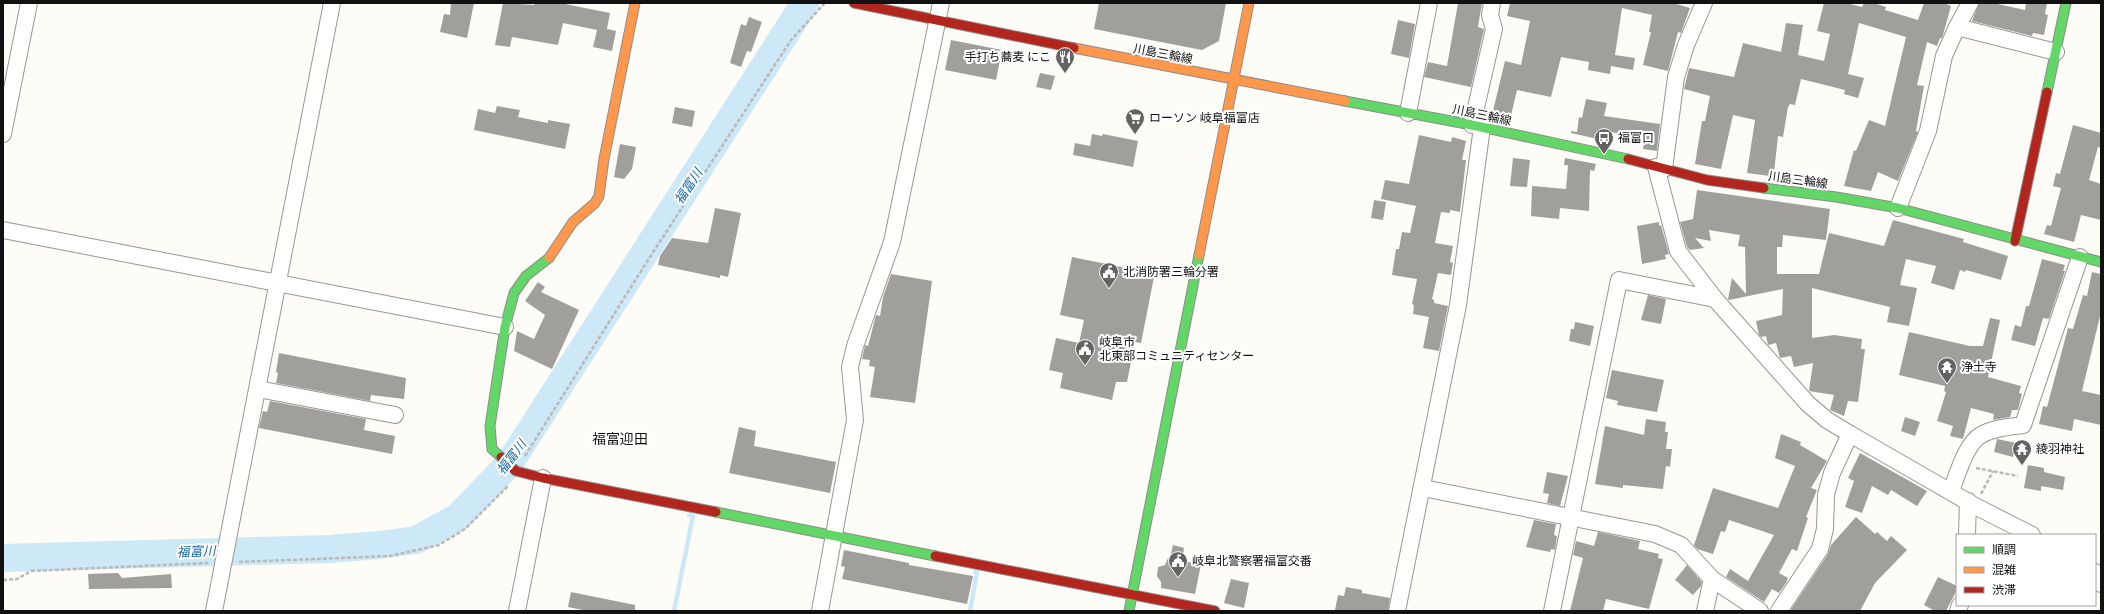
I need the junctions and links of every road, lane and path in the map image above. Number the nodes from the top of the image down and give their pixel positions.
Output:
1 (29, 3) edge
2 (332, 3) edge
3 (635, 3) edge
4 (825, 3) edge
5 (854, 3) edge
6 (941, 3) edge
7 (1249, 3) edge
8 (1429, 3) edge
9 (1492, 3) edge
10 (1704, 3) edge
11 (1970, 3) edge
12 (2066, 3) edge
13 (938, 21) junction
14 (1957, 28) junction
15 (2056, 52) junction
16 (1234, 80) junction
17 (1408, 113) junction
18 (1477, 126) junction
19 (3, 134) edge
20 (1660, 168) junction
21 (1898, 208) junction
22 (3, 230) edge
23 (2014, 241) junction
24 (2080, 257) junction
25 (2101, 262) edge
26 (278, 284) junction
27 (1716, 299) junction
28 (505, 327) junction
29 (258, 389) junction
30 (395, 415) dead end
31 (1850, 434) junction
32 (1961, 466) junction
33 (513, 469) junction
34 (1993, 471) junction
35 (2018, 476) dead end
36 (542, 483) junction
37 (1423, 488) junction
38 (1951, 491) junction
39 (1971, 503) junction
40 (1570, 517) junction
41 (1966, 534) edge
42 (2030, 534) edge
43 (834, 540) junction
44 (224, 560) junction
45 (1712, 579) junction
46 (3, 580) edge
47 (1132, 595) junction
48 (214, 611) edge
49 (517, 611) edge
50 (820, 611) edge
51 (1129, 611) edge
52 (1215, 611) edge
53 (1397, 611) edge
54 (1552, 611) edge
55 (1705, 611) edge
56 (1760, 611) edge
57 (1779, 611) edge

1 - 19 street
2 - 26 street
3 - 28 street
4 - 33 path
5 - 13 street, 川島三輪線
6 - 13 street
7 - 16 street
8 - 17 street
9 - 18 street
10 - 20 street
11 - 14 street
12 - 15 street
13 - 16 street, 川島三輪線
13 - 43 street
14 - 15 street
14 - 21 street
15 - 23 street
16 - 17 street, 川島三輪線
16 - 47 street
17 - 18 street, 川島三輪線
18 - 20 street, 川島三輪線
18 - 37 street
20 - 21 street, 川島三輪線
20 - 27 street
21 - 23 street, 川島三輪線
22 - 26 street
23 - 24 street, 川島三輪線
24 - 25 street, 川島三輪線
24 - 32 street
26 - 28 street
26 - 29 street
27 - 31 street
27 - 40 street
28 - 33 street
29 - 30 street
29 - 44 street
31 - 38 street
31 - 57 street
32 - 34 path
32 - 38 street
33 - 36 street
33 - 44 path
34 - 35 path
34 - 39 path
36 - 43 street
36 - 49 street
37 - 40 street
37 - 53 street
38 - 39 street
39 - 41 street
39 - 42 street
40 - 45 street
40 - 54 street
43 - 47 street
43 - 50 street
44 - 46 path
44 - 48 street
45 - 55 street
45 - 56 street
47 - 51 street
47 - 52 street

